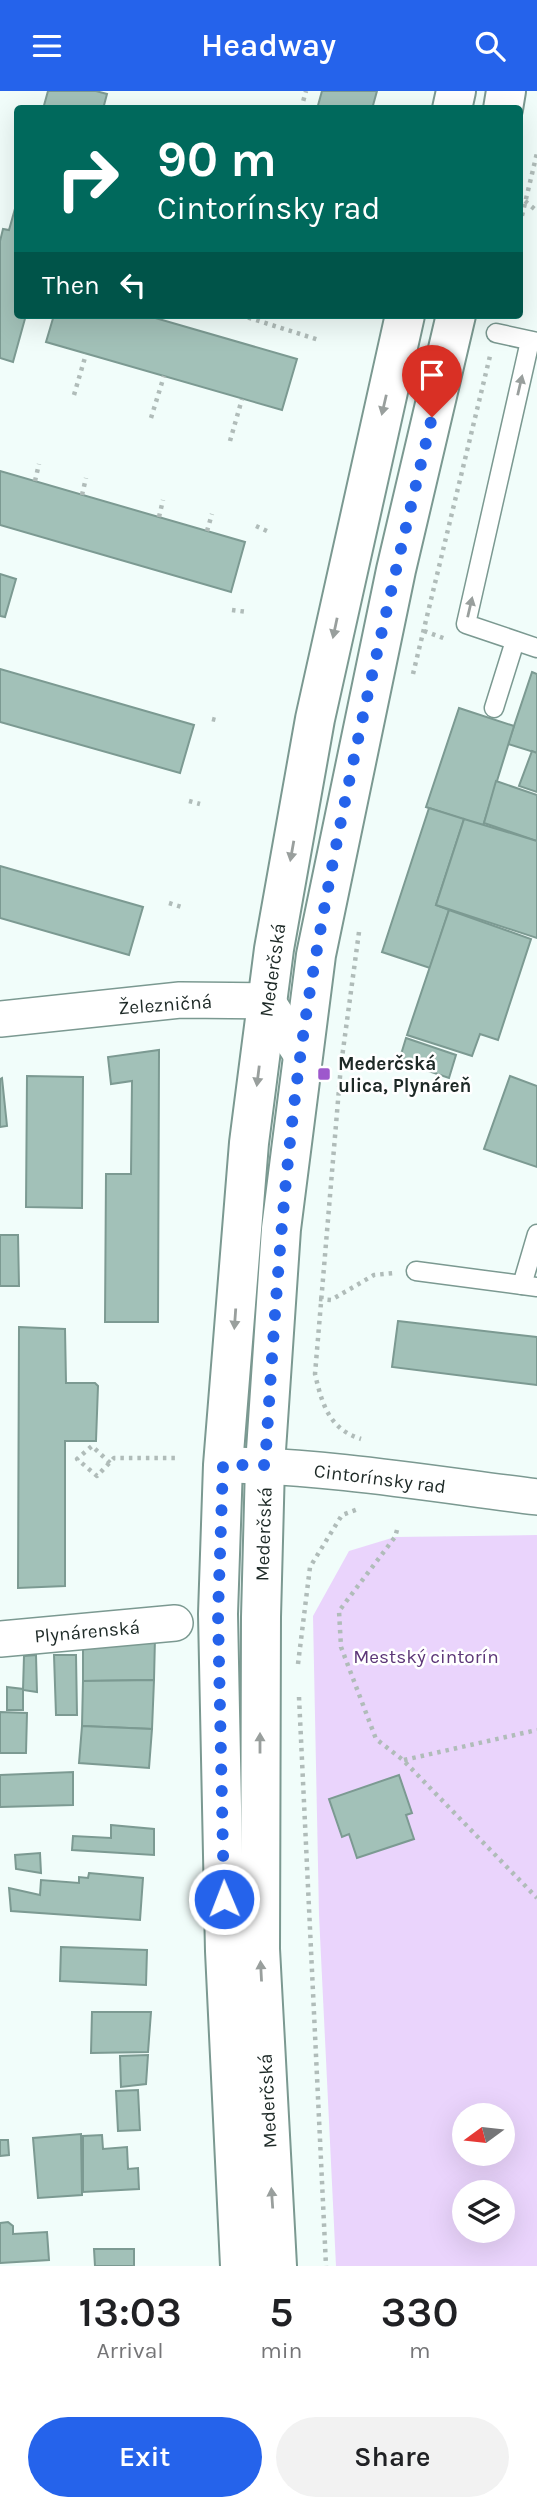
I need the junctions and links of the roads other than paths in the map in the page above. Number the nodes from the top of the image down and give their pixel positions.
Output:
1 (404, 319) edge
2 (455, 319) edge
3 (496, 333) road end
4 (533, 342) edge
5 (515, 641) junction
6 (537, 648) edge
7 (494, 708) dead end
8 (267, 1000) junction
9 (0, 1019) edge
10 (301, 1054) junction
11 (537, 1234) edge
12 (416, 1272) road end
13 (529, 1286) edge
14 (223, 1465) junction
15 (265, 1465) junction
16 (537, 1497) edge
17 (175, 1623) dead end
18 (0, 1639) edge
19 (240, 2266) edge
20 (277, 2266) edge

1 -> 8 main road, Mederčská
2 - 10 main road, Mederčská
3 - 4 lane
5 -> 4 lane
5 - 6 lane
5 - 7 lane
8 - 9 street, Železničná
8 - 10 street
8 -> 14 main road, Mederčská
10 - 15 main road, Mederčská
11 - 13 lane
12 - 13 lane
14 - 15 street, Cintorínsky rad
14 - 19 main road, Mederčská
15 - 16 street, Cintorínsky rad
20 -> 15 main road, Mederčská
17 - 18 street, Plynárenská

